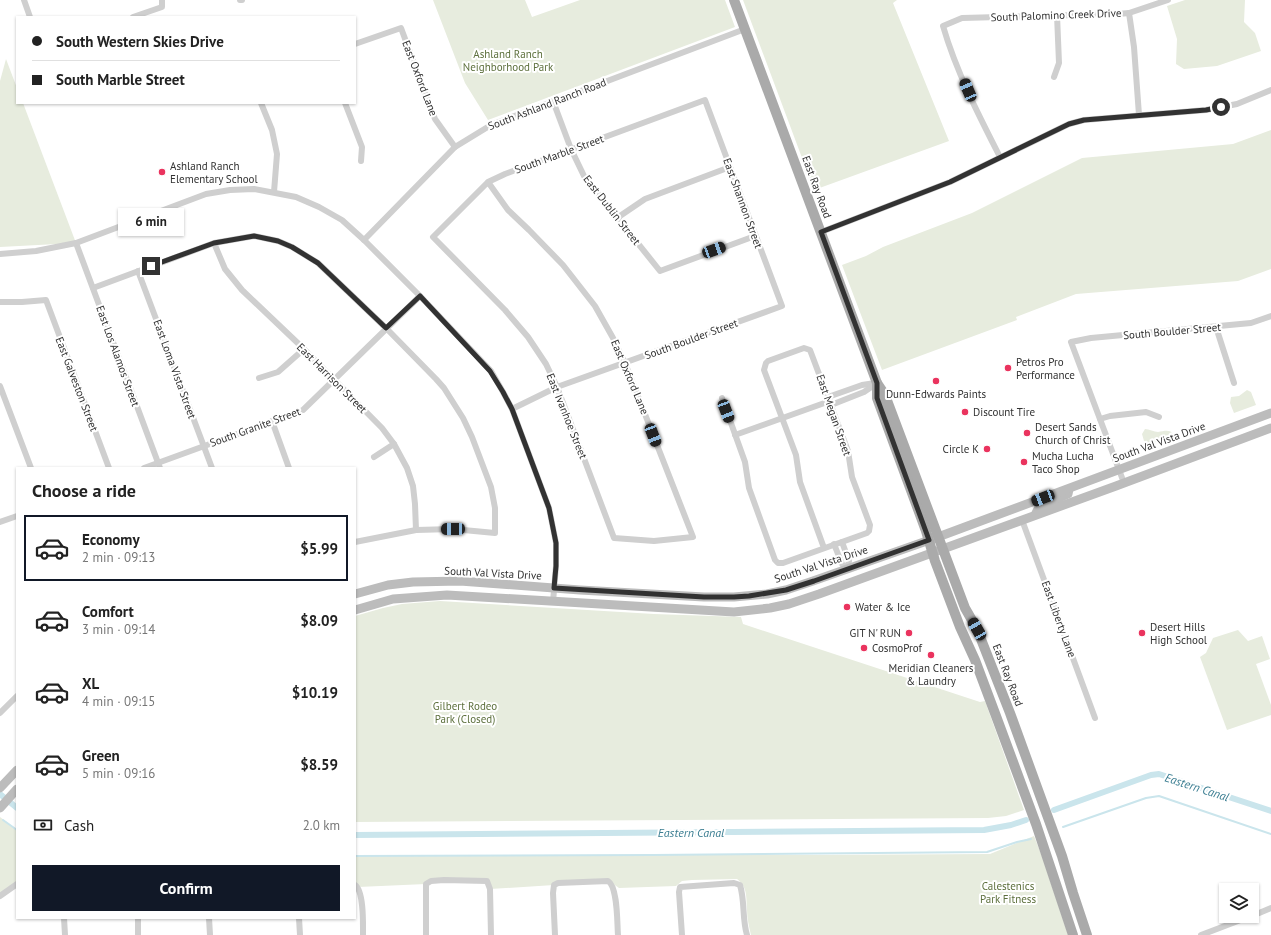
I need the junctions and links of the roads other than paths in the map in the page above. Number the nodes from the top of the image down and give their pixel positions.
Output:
1 (24, 0) edge
2 (734, 0) edge
3 (1168, 0) edge
4 (162, 3) edge
5 (1129, 13) junction
6 (1057, 15) junction
7 (30, 16) edge
8 (135, 16) edge
9 (745, 29) junction
10 (356, 44) edge
11 (1054, 76) dead end
12 (1271, 90) edge
13 (705, 100) joint
14 (553, 101) junction
15 (261, 104) edge
16 (346, 104) edge
17 (1139, 115) junction
18 (455, 147) junction
19 (571, 149) junction
20 (1000, 157) junction
21 (361, 161) dead end
22 (730, 167) junction
23 (488, 182) junction
24 (274, 192) junction
25 (617, 218) junction
26 (821, 232) junction
27 (756, 236) junction
28 (433, 237) joint
29 (364, 240) junction
30 (76, 243) junction
31 (214, 243) junction
32 (0, 254) edge
33 (138, 271) junction
34 (93, 288) junction
35 (420, 296) junction
36 (0, 302) edge
37 (782, 306) joint
38 (1271, 316) edge
39 (1216, 327) junction
40 (386, 328) junction
41 (304, 349) junction
42 (625, 363) junction
43 (259, 378) dead end
44 (335, 380) junction
45 (877, 383) junction
46 (1234, 383) dead end
47 (0, 386) edge
48 (557, 387) junction
49 (722, 398) dead end
50 (829, 401) junction
51 (512, 409) junction
52 (1268, 414) edge
53 (1159, 417) dead end
54 (782, 418) junction
55 (1100, 419) junction
56 (272, 421) junction
57 (1271, 428) edge
58 (735, 435) junction
59 (394, 444) junction
60 (204, 446) junction
61 (374, 457) dead end
62 (159, 465) edge
63 (31, 467) edge
64 (109, 467) edge
65 (149, 467) edge
66 (212, 467) edge
67 (289, 467) edge
68 (1119, 470) junction
69 (1124, 483) junction
70 (1069, 488) junction
71 (16, 516) edge
72 (1034, 516) junction
73 (1022, 520) junction
74 (0, 522) edge
75 (416, 530) junction
76 (614, 538) joint
77 (934, 538) junction
78 (356, 542) edge
79 (842, 542) junction
80 (834, 544) junction
81 (824, 548) junction
82 (943, 549) junction
83 (933, 552) junction
84 (847, 569) junction
85 (852, 582) junction
86 (554, 588) junction
87 (356, 594) edge
88 (699, 596) junction
89 (554, 602) junction
90 (356, 610) edge
91 (700, 610) junction
92 (982, 679) junction
93 (16, 697) edge
94 (0, 713) edge
95 (1010, 713) junction
96 (1095, 718) dead end
97 (16, 771) edge
98 (0, 788) edge
99 (16, 790) edge
100 (5, 803) edge
101 (16, 885) edge
102 (356, 886) edge
103 (0, 896) edge
104 (1271, 908) edge
105 (1259, 913) edge
106 (64, 919) edge
107 (138, 919) edge
108 (209, 919) edge
109 (299, 919) edge
110 (1233, 923) edge
111 (65, 935) edge
112 (138, 935) edge
113 (210, 935) edge
114 (300, 935) edge
115 (363, 935) edge
116 (426, 935) edge
117 (491, 935) edge
118 (555, 935) edge
119 (618, 935) edge
120 (682, 935) edge
121 (746, 935) edge
122 (1073, 935) edge
123 (1087, 935) edge
124 (1201, 935) edge

1 - 7 street
2 - 9 main road, East Ray Road
3 - 5 street, South Palomino Creek Drive
4 - 8 street
5 - 6 street, South Palomino Creek Drive
5 - 17 street
6 - 11 street
6 - 20 street, South Palomino Creek Drive
9 - 14 street, South Ashland Ranch Road
9 - 26 main road, East Ray Road
10 - 18 street, East Oxford Lane
12 - 17 street
13 - 19 street, South Marble Street
13 - 22 street, East Shannon Street
14 - 18 street, South Ashland Ranch Road
14 - 19 street, East Dublin Street
15 - 24 street
16 - 21 street
17 - 20 street
18 - 29 street, South Ashland Ranch Road
19 - 23 street, South Marble Street
19 - 25 street, East Dublin Street
20 - 26 street
22 - 25 street
22 - 27 street, East Shannon Street
23 - 28 street, South Marble Street
23 - 42 street, East Oxford Lane
24 - 29 street
24 - 30 street
25 - 27 street, East Dublin Street
26 - 45 main road, East Ray Road
27 - 37 street, East Shannon Street
28 - 48 street, East Ivanhoe Street
29 - 35 street
30 - 32 street
30 - 34 street, East Los Alamos Street
31 - 33 street
31 - 40 street
31 - 41 street, East Harrison Street
33 - 34 street
33 - 60 street, East Loma Vista Street
34 - 62 street, East Los Alamos Street
35 - 40 street, South Granite Street
35 - 51 street
36 - 64 street, East Galveston Street
37 - 42 street, South Boulder Street
38 - 39 street, South Boulder Street
39 - 46 street
39 - 55 street, South Boulder Street
40 - 44 street, South Granite Street
40 - 75 street
41 - 43 street
41 - 44 street, East Harrison Street
42 - 48 street, South Boulder Street
42 - 76 street, East Oxford Lane
44 - 56 street, South Granite Street
44 - 59 street, East Harrison Street
45 - 50 street
45 - 77 main road, East Ray Road
47 - 63 street
48 - 51 street, South Boulder Street
48 - 76 street, East Ivanhoe Street
49 - 58 street
50 - 54 street
50 - 54 street, East Megan Street
50 - 79 street, East Megan Street
51 - 86 street
52 - 57 street
52 - 68 main road, South Val Vista Drive
53 - 55 street
54 - 58 street
54 - 81 street
55 - 68 street
56 - 60 street, South Granite Street
56 - 67 street
57 - 69 main road
58 - 81 street
59 - 61 street
59 - 75 street, East Harrison Street
60 - 62 street, South Granite Street
60 - 66 street, East Loma Vista Street
62 - 65 street, South Granite Street
68 - 69 street
68 - 70 main road, South Val Vista Drive
69 - 72 main road
70 - 72 main road
70 - 77 main road, South Val Vista Drive
71 - 74 street
72 - 73 main road
73 - 82 main road
73 - 96 street, East Liberty Lane
75 - 78 street
77 - 82 main road, East Ray Road
77 - 83 main road, East Ray Road
77 - 84 main road, South Val Vista Drive
79 - 80 street
79 - 84 street
80 - 81 street
80 - 84 street
82 - 83 main road
82 - 95 main road, East Ray Road
83 - 85 main road
83 - 92 main road, East Ray Road
84 - 85 main road
84 - 88 main road, South Val Vista Drive
85 - 91 main road
86 - 87 main road, South Val Vista Drive
86 - 88 main road, South Val Vista Drive
86 - 89 street
88 - 91 main road
89 - 90 main road
89 - 91 main road
92 - 95 main road
92 - 122 main road, East Ray Road
93 - 94 street
95 - 123 main road, East Ray Road
97 - 98 main road
99 - 100 main road
101 - 103 street
102 - 115 street
104 - 105 street
106 - 111 street
107 - 112 street
108 - 113 street
109 - 114 street
110 - 124 street
116 - 117 street
118 - 119 street
120 - 121 street

